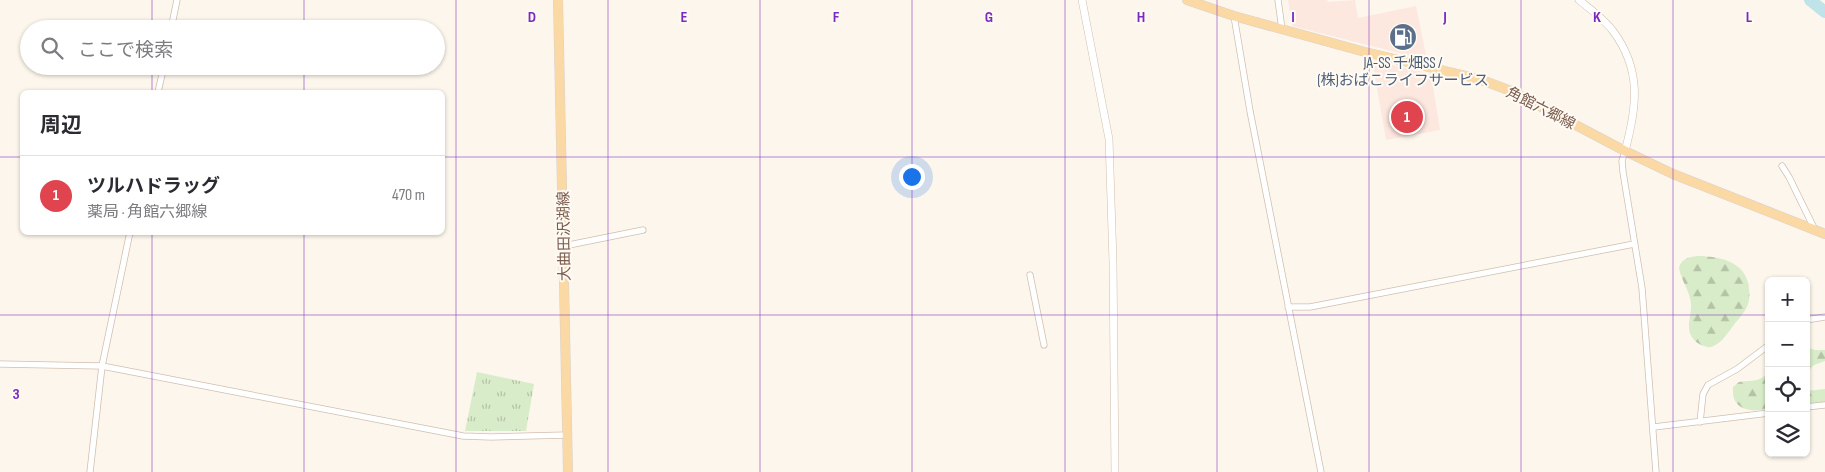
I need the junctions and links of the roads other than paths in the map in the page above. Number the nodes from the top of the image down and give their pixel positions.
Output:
1 (177, 0) edge
2 (558, 0) edge
3 (1082, 0) edge
4 (1187, 0) edge
5 (1278, 0) edge
6 (1579, 0) edge
7 (1234, 16) junction
8 (173, 20) edge
9 (1282, 29) junction
10 (162, 75) edge
11 (158, 90) edge
12 (1624, 151) junction
13 (1782, 166) dead end
14 (643, 230) dead end
15 (1816, 230) junction
16 (1825, 234) edge
17 (129, 235) edge
18 (1634, 244) junction
19 (564, 246) junction
20 (1030, 275) dead end
21 (1288, 307) junction
22 (1825, 317) edge
23 (1810, 319) edge
24 (1044, 345) dead end
25 (1765, 348) edge
26 (0, 364) edge
27 (102, 366) junction
28 (1825, 405) edge
29 (1810, 407) edge
30 (1765, 414) edge
31 (1700, 422) junction
32 (1654, 427) junction
33 (568, 435) junction
34 (90, 472) edge
35 (568, 472) edge
36 (1114, 472) edge
37 (1321, 472) edge
38 (1656, 472) edge

1 - 8 street
2 - 19 main road, 大曲田沢湖線
3 - 36 street
4 - 7 main road, 角館六郷線
5 - 9 street
6 - 12 street
7 - 9 main road, 角館六郷線
7 - 21 street
9 - 12 main road, 角館六郷線
10 - 11 street
12 - 15 main road, 角館六郷線
12 - 18 street
13 - 15 street
14 - 19 street
15 - 16 main road, 角館六郷線
17 - 27 street
18 - 21 street
18 - 32 street
19 - 33 main road, 大曲田沢湖線
20 - 24 street
21 - 37 street
22 - 23 street
25 - 31 street
26 - 27 street
27 - 33 street
27 - 34 street
28 - 29 street
30 - 31 street
31 - 32 street
32 - 38 street
33 - 35 main road, 大曲田沢湖線

